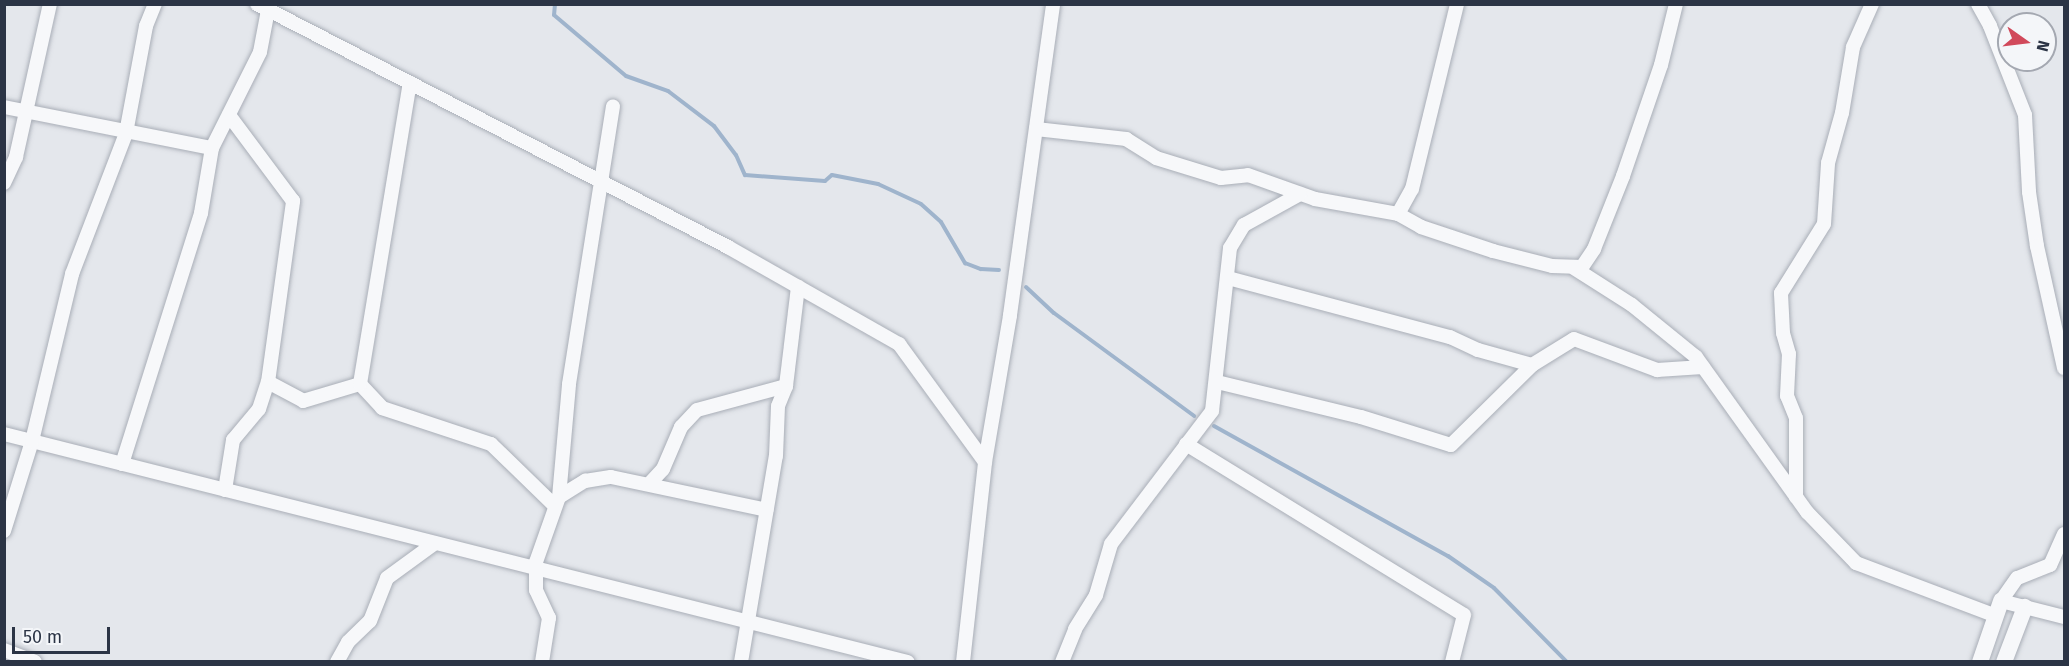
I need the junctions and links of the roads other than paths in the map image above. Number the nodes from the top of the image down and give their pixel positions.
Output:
1 (50, 4) edge
2 (155, 4) edge
3 (1053, 4) edge
4 (1457, 4) edge
5 (1676, 4) edge
6 (1872, 4) edge
7 (1978, 4) edge
8 (263, 7) edge
9 (410, 83) junction
10 (613, 106) dead end
11 (4, 107) edge
12 (26, 112) junction
13 (229, 115) junction
14 (1036, 129) junction
15 (126, 133) junction
16 (212, 148) junction
17 (602, 182) junction
18 (4, 183) edge
19 (1300, 194) junction
20 (1398, 214) junction
21 (1574, 268) junction
22 (1228, 278) junction
23 (798, 287) junction
24 (1532, 365) junction
25 (1703, 367) junction
26 (2064, 368) edge
27 (268, 382) junction
28 (1217, 382) junction
29 (360, 384) junction
30 (786, 386) junction
31 (4, 434) edge
32 (32, 441) junction
33 (1186, 444) junction
34 (985, 462) junction
35 (122, 464) junction
36 (650, 483) junction
37 (225, 490) junction
38 (1796, 497) junction
39 (557, 502) junction
40 (767, 510) junction
41 (4, 531) edge
42 (2064, 534) edge
43 (435, 543) junction
44 (536, 569) junction
45 (2025, 607) junction
46 (1999, 609) junction
47 (2064, 617) edge
48 (748, 622) junction
49 (4, 650) edge
50 (35, 662) edge
51 (338, 662) edge
52 (542, 662) edge
53 (741, 662) edge
54 (908, 662) edge
55 (963, 662) edge
56 (1062, 662) edge
57 (1452, 662) edge
58 (1980, 662) edge
59 (2004, 662) edge

1 - 12 street
2 - 15 street
3 - 14 street
4 - 20 street
5 - 21 street
6 - 38 street
7 - 26 street
8 - 9 street
8 - 13 street
9 - 17 street
9 - 29 street
10 - 17 street
11 - 12 street
12 - 15 street
12 - 18 street
13 - 16 street
13 - 27 street
14 - 19 street
14 - 34 street
15 - 16 street
15 - 32 street
16 - 35 street
17 - 23 street
17 - 39 street
19 - 20 street
19 - 22 street
20 - 21 street
21 - 25 street
22 - 24 street
22 - 28 street
23 - 30 street
23 - 34 street
24 - 25 street
24 - 28 street
25 - 38 street
27 - 29 street
27 - 37 street
28 - 33 street
29 - 39 street
30 - 36 street
30 - 40 street
31 - 32 street
32 - 35 street
32 - 41 street
33 - 56 street
33 - 57 street
34 - 55 street
35 - 37 street
36 - 39 street
36 - 40 street
37 - 43 street
38 - 46 street
39 - 44 street
40 - 48 street
42 - 46 street
43 - 44 street
43 - 51 street
44 - 48 street
44 - 52 street
45 - 46 street
45 - 47 street
45 - 59 street
46 - 58 street
48 - 53 street
48 - 54 street
49 - 50 street

